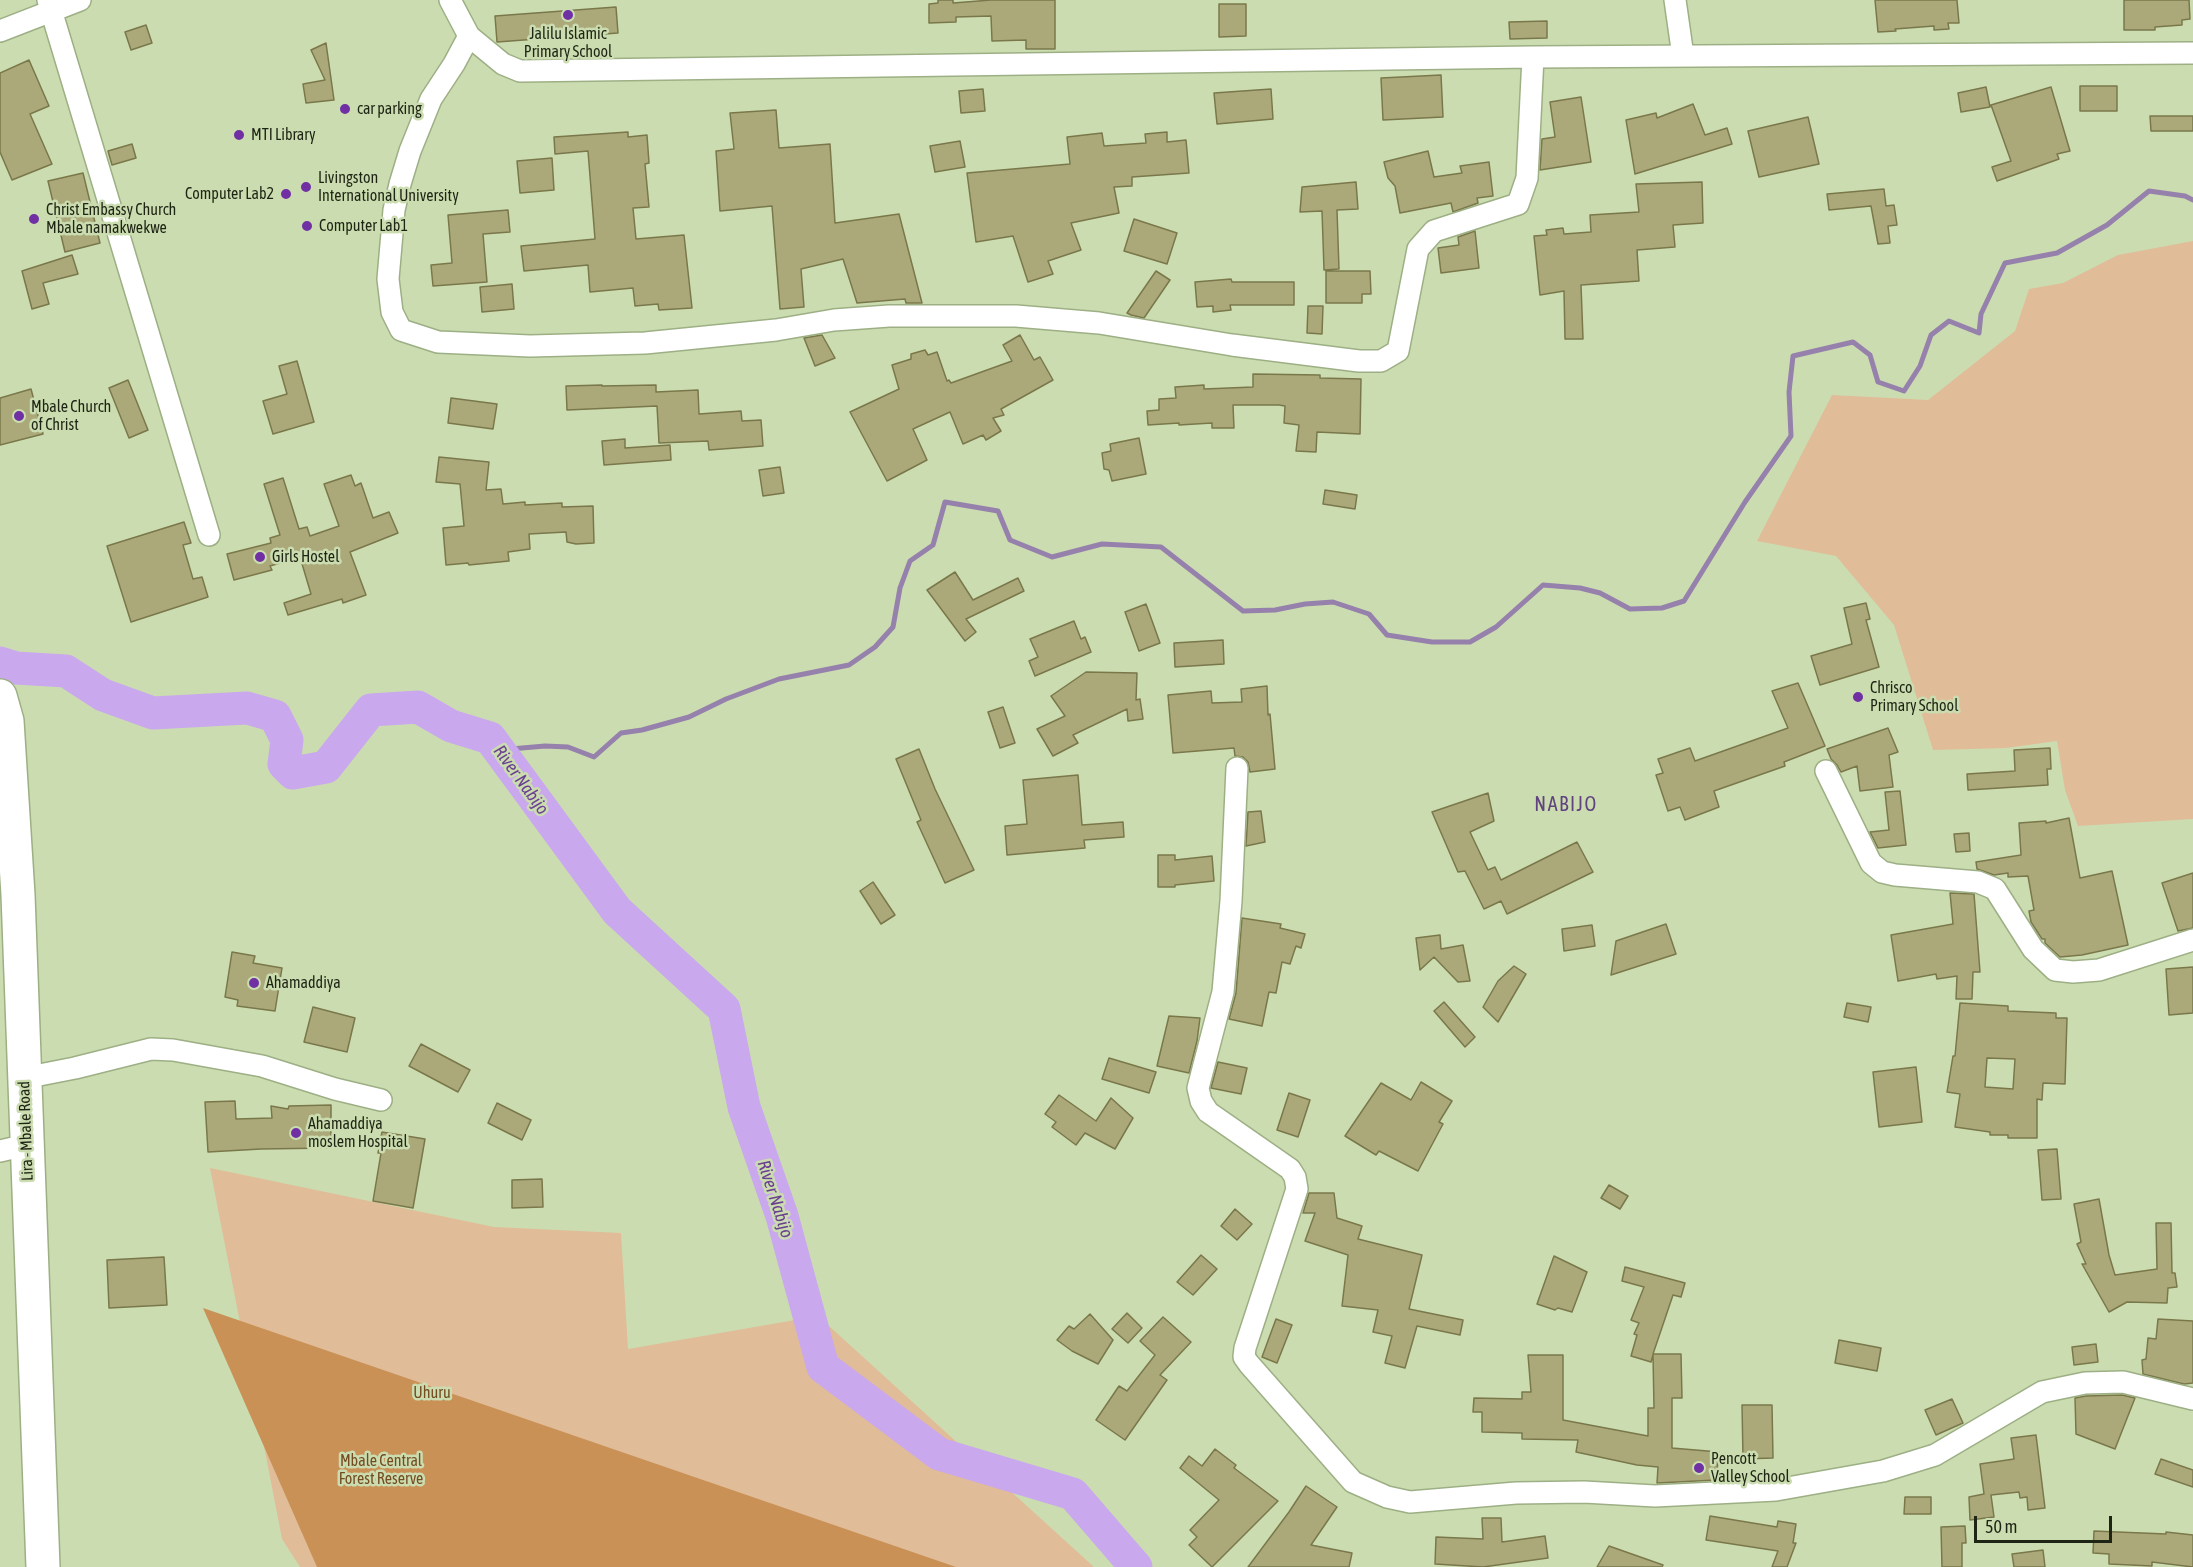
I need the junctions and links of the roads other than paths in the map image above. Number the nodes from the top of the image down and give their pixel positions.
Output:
1 (80, 0) edge
2 (450, 0) edge
3 (1675, 0) edge
4 (50, 5) edge
5 (0, 31) edge
6 (469, 36) junction
7 (2193, 53) edge
8 (1683, 56) junction
9 (1533, 57) junction
10 (209, 535) dead end
11 (4, 708) edge
12 (1237, 768) dead end
13 (1826, 771) dead end
14 (9, 895) edge
15 (2193, 940) edge
16 (24, 1078) junction
17 (381, 1100) dead end
18 (13, 1148) edge
19 (2193, 1399) edge
20 (43, 1567) edge

1 - 4 street
2 - 6 street
3 - 8 street
4 - 5 street
4 - 10 street
6 - 9 street
6 - 9 street
7 - 8 street
8 - 9 street
11 - 14 main road, Lira - Mbale Road
12 - 19 street
13 - 15 street
14 - 16 main road, Lira - Mbale Road
16 - 17 street
16 - 18 main road, Lira - Mbale Road
18 - 20 main road, Lira - Mbale Road

